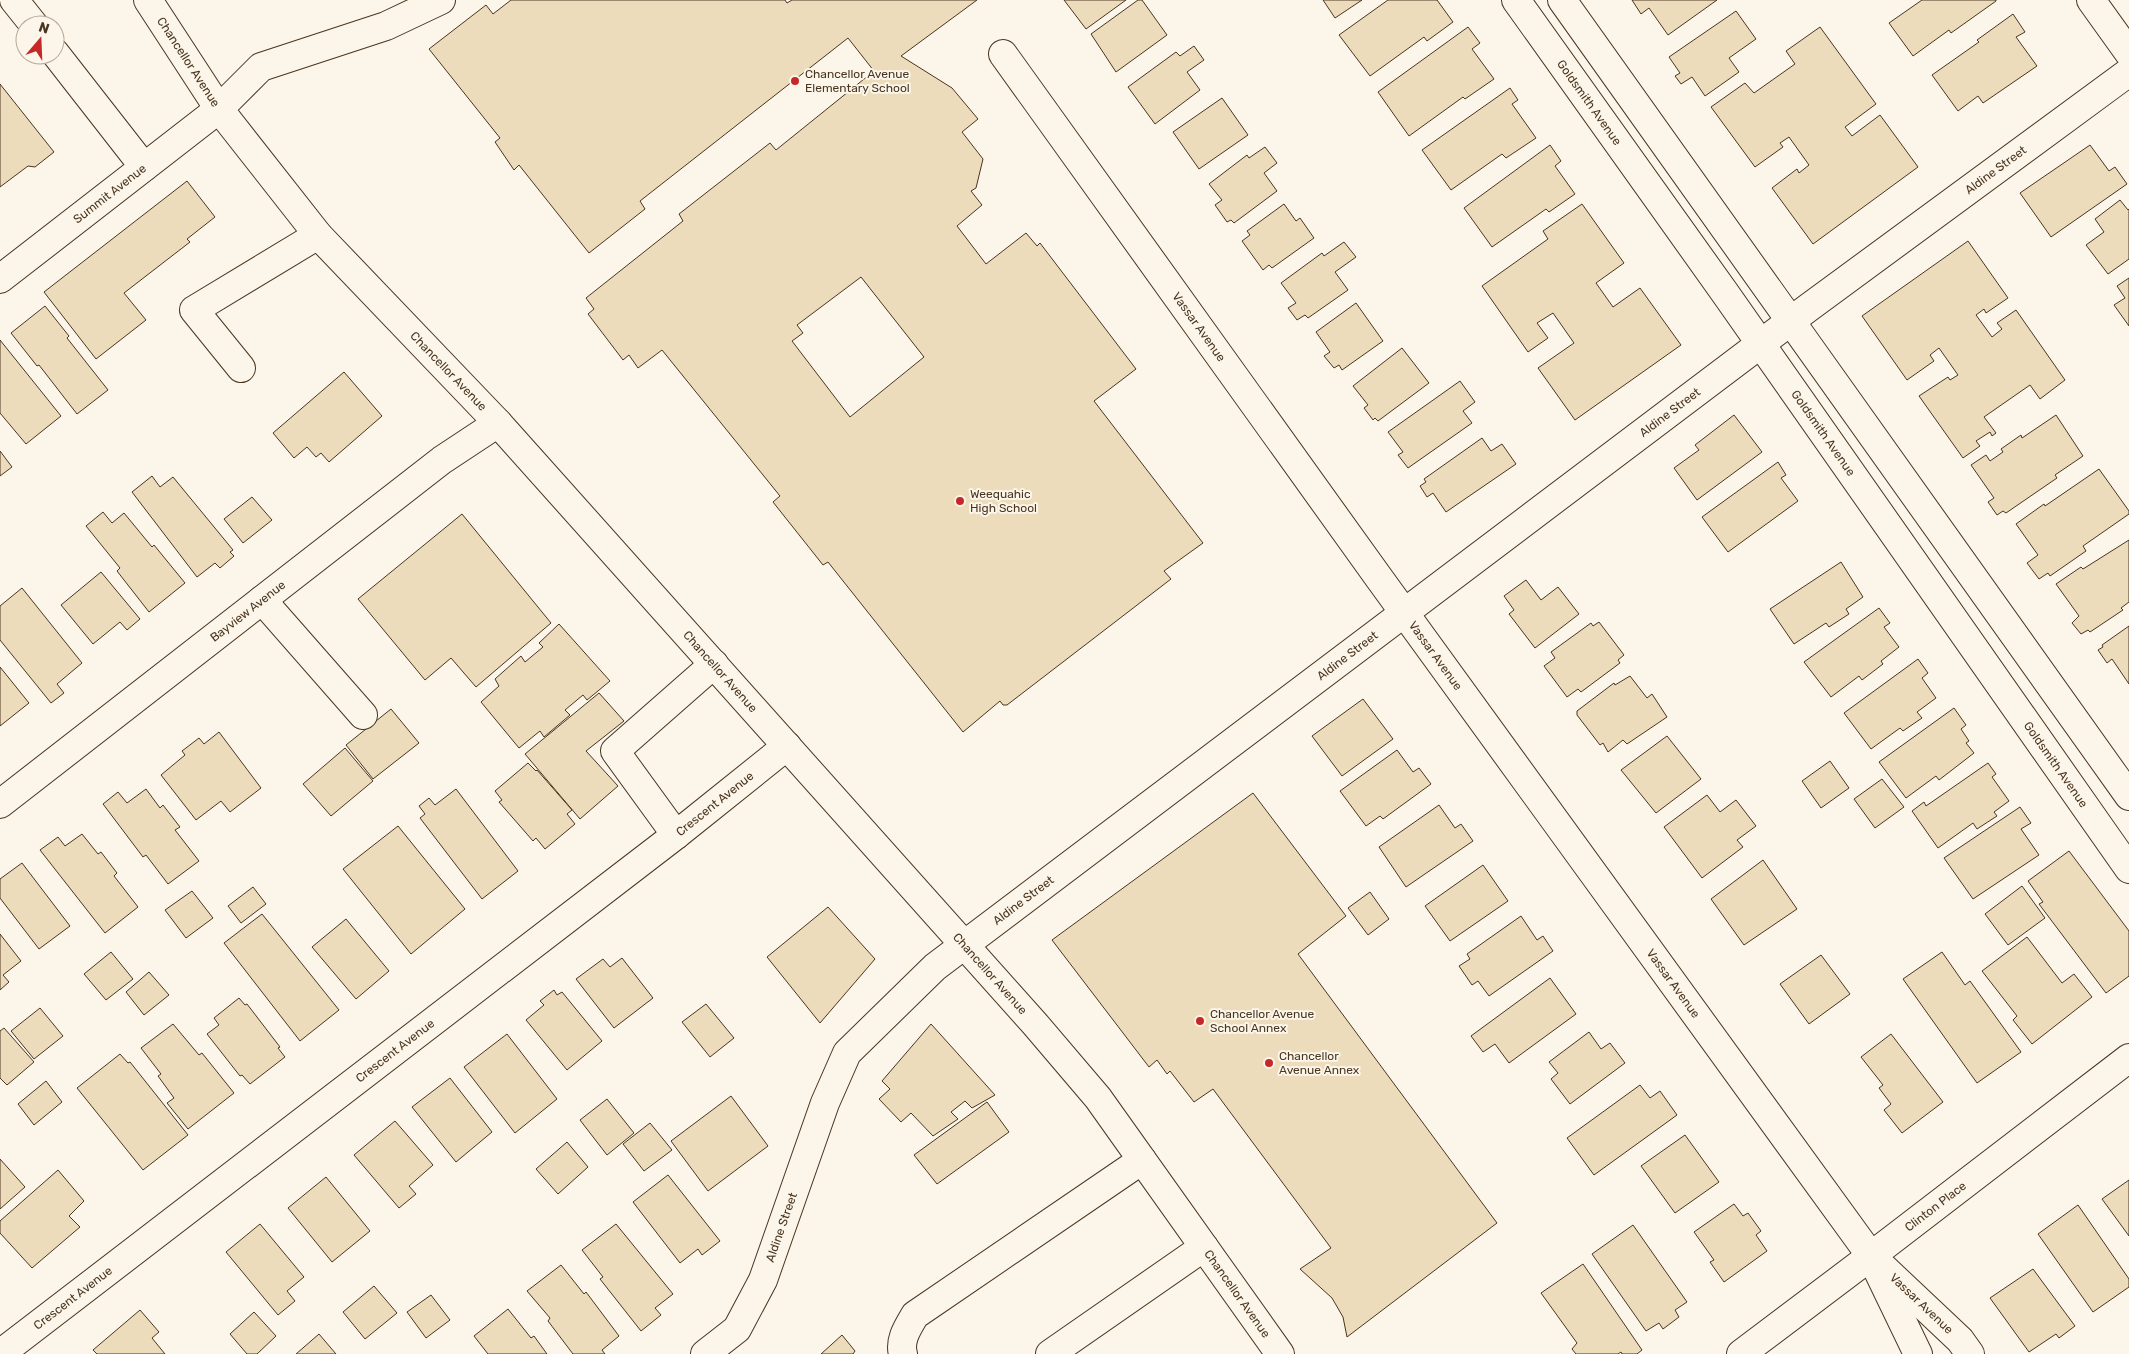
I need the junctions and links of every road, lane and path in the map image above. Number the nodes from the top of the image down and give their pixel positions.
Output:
1 (14, 0) edge
2 (148, 0) edge
3 (441, 0) edge
4 (1516, 0) edge
5 (1562, 0) edge
6 (2091, 0) edge
7 (26, 15) edge
8 (1595, 47) junction
9 (2129, 53) edge
10 (1003, 54) dead end
11 (65, 65) edge
12 (1566, 70) junction
13 (2129, 72) edge
14 (219, 109) junction
15 (144, 168) junction
16 (318, 235) junction
17 (0, 279) edge
18 (1792, 321) junction
19 (1761, 344) junction
20 (241, 368) dead end
21 (498, 423) junction
22 (262, 600) junction
23 (1406, 614) junction
24 (2015, 634) junction
25 (1982, 659) junction
26 (714, 664) junction
27 (362, 716) dead end
28 (788, 746) junction
29 (2129, 796) edge
30 (0, 804) edge
31 (676, 835) junction
32 (2129, 869) edge
33 (964, 944) junction
34 (2129, 1058) edge
35 (1142, 1160) junction
36 (1204, 1247) junction
37 (1871, 1256) junction
38 (0, 1354) edge
39 (705, 1354) edge
40 (904, 1354) edge
41 (1050, 1354) edge
42 (1280, 1354) edge
43 (1741, 1354) edge
44 (1918, 1354) edge
45 (1970, 1354) edge

1 - 7 street
2 - 14 street, Chancellor Avenue
3 - 14 street, Summit Avenue
4 - 12 street, Goldsmith Avenue
5 - 8 street
6 - 9 street
8 - 12 street
8 - 18 street
10 - 23 street, Vassar Avenue
11 - 15 street
12 - 19 street, Goldsmith Avenue
13 - 18 street, Aldine Street
14 - 15 street, Summit Avenue
14 - 16 street, Chancellor Avenue
15 - 17 street, Summit Avenue
16 - 20 street
16 - 21 street, Chancellor Avenue
18 - 19 street, Aldine Street
18 - 24 street
19 - 23 street, Aldine Street
19 - 25 street, Goldsmith Avenue
21 - 22 street, Bayview Avenue
21 - 26 street, Chancellor Avenue
22 - 27 street
22 - 30 street, Bayview Avenue
23 - 33 street, Aldine Street
23 - 37 street, Vassar Avenue
24 - 25 street
24 - 29 street
25 - 32 street, Goldsmith Avenue
26 - 28 street, Chancellor Avenue
26 - 31 street
28 - 31 street, Crescent Avenue
28 - 33 street, Chancellor Avenue
31 - 38 street, Crescent Avenue
33 - 35 street, Chancellor Avenue
33 - 39 street, Aldine Street
34 - 37 street, Clinton Place
35 - 36 street, Chancellor Avenue
35 - 40 street
36 - 41 street
36 - 42 street, Chancellor Avenue
37 - 43 street, Clinton Place
37 - 44 street, Vassar Avenue
37 - 45 street, Vassar Avenue

